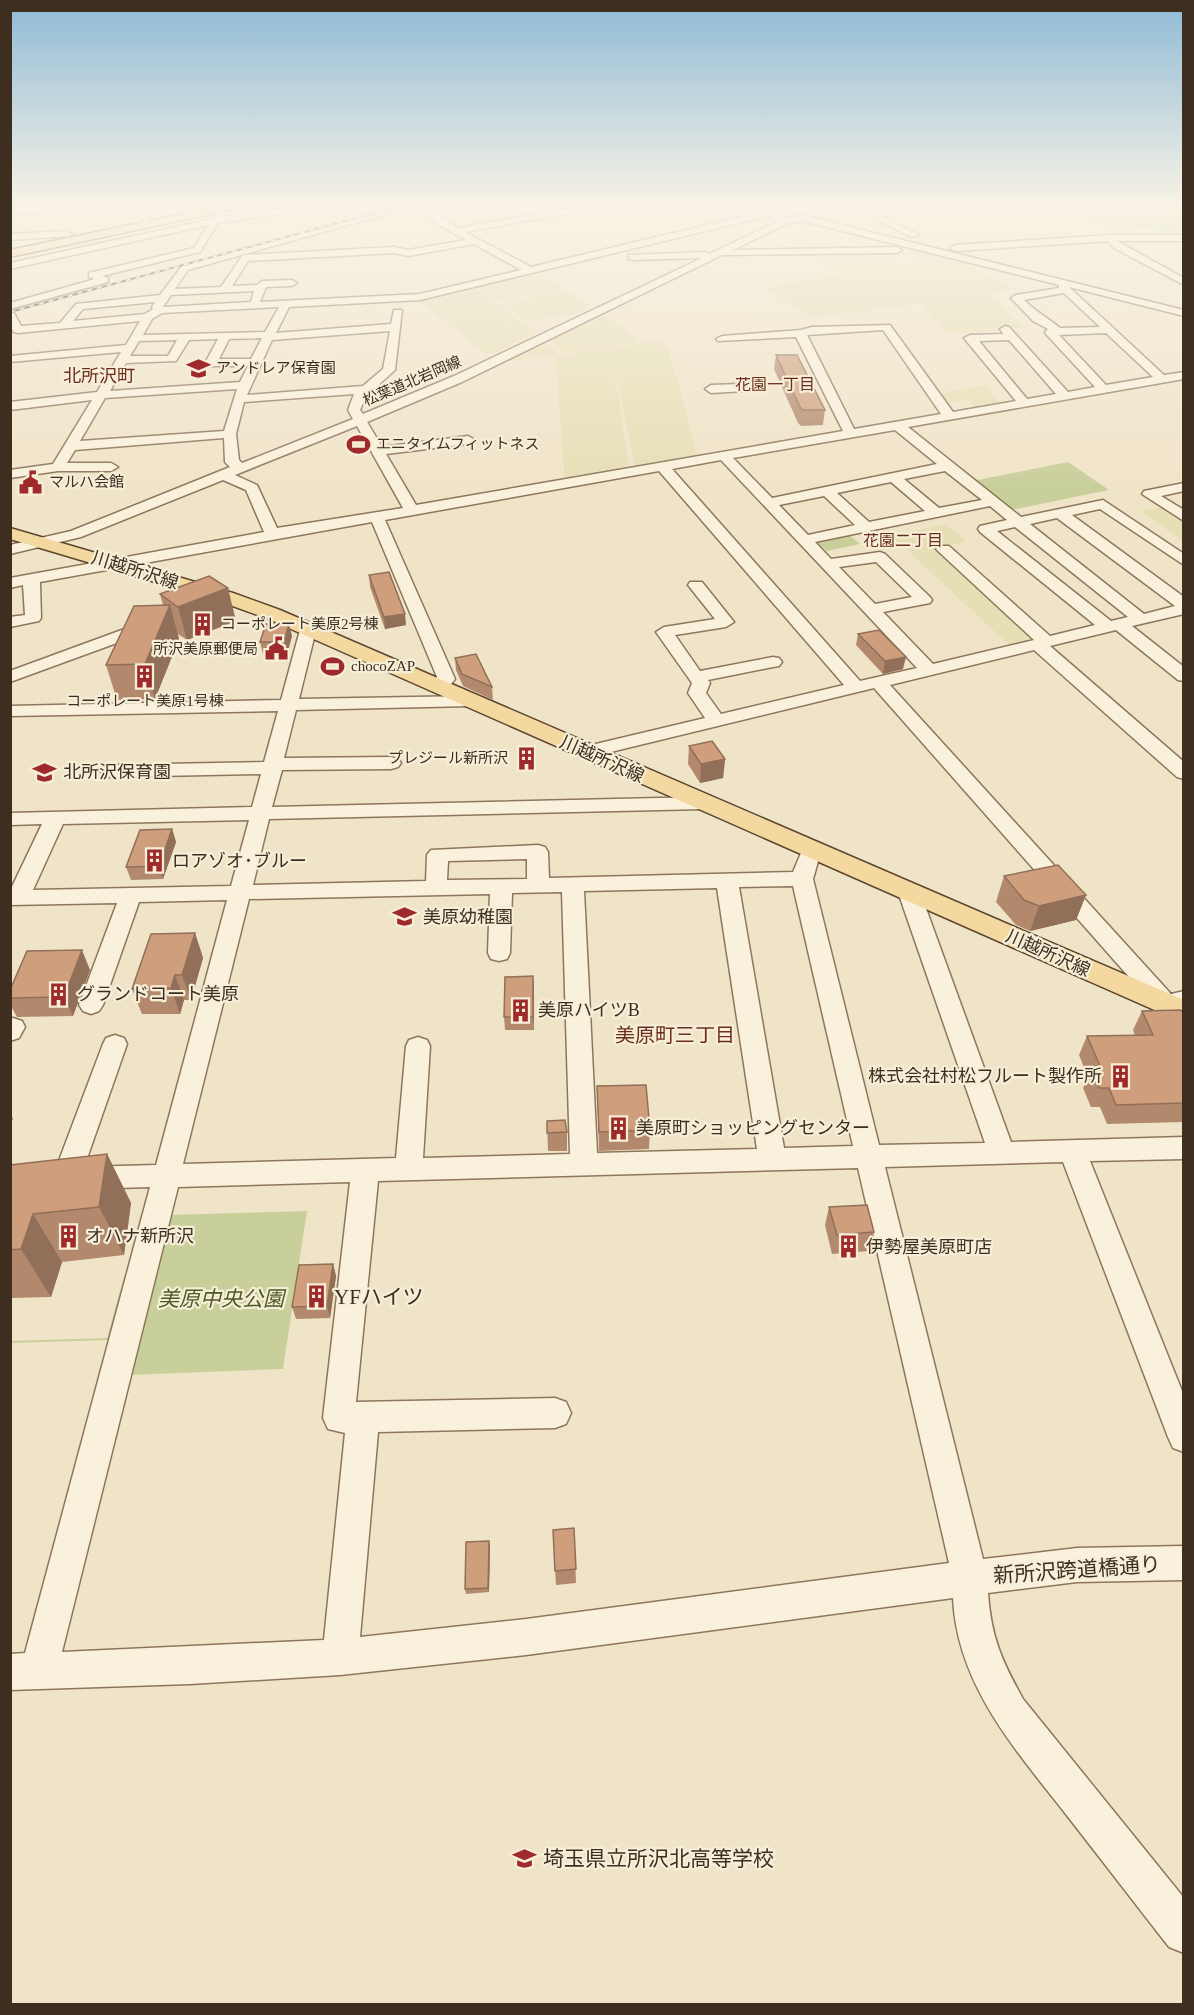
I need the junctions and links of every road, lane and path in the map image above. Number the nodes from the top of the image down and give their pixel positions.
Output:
1 (32, 300) edge
2 (164, 300) junction
3 (255, 300) edge
4 (378, 300) edge
5 (400, 300) edge
6 (620, 300) edge
7 (1018, 300) edge
8 (1074, 300) edge
9 (1126, 300) edge
10 (313, 303) joint
11 (285, 305) junction
12 (10, 306) edge
13 (252, 306) junction
14 (1052, 310) dead end
15 (1184, 313) edge
16 (1032, 314) junction
17 (10, 315) edge
18 (148, 317) junction
19 (226, 324) junction
20 (64, 325) junction
21 (186, 326) junction
22 (396, 327) junction
23 (1110, 330) junction
24 (14, 331) edge
25 (1056, 332) junction
26 (802, 333) junction
27 (270, 336) junction
28 (722, 339) dead end
29 (134, 341) junction
30 (1106, 346) dead end
31 (1126, 346) junction
32 (1065, 347) junction
33 (1086, 347) dead end
34 (10, 360) edge
35 (122, 360) junction
36 (255, 362) junction
37 (1176, 378) edge
38 (246, 385) junction
39 (741, 388) dead end
40 (366, 389) junction
41 (711, 389) dead end
42 (1103, 389) junction
43 (102, 395) junction
44 (1065, 396) junction
45 (240, 399) junction
46 (1024, 403) junction
47 (10, 406) edge
48 (950, 417) junction
49 (359, 420) junction
50 (898, 426) junction
51 (230, 434) junction
52 (851, 435) junction
53 (468, 440) dead end
54 (71, 446) junction
55 (378, 451) junction
56 (724, 456) junction
57 (948, 466) junction
58 (58, 467) junction
59 (111, 467) dead end
60 (663, 467) junction
61 (240, 468) junction
62 (10, 474) edge
63 (223, 475) junction
64 (893, 477) junction
65 (1184, 488) edge
66 (827, 491) junction
67 (992, 502) junction
68 (769, 503) junction
69 (412, 510) junction
70 (936, 513) junction
71 (1060, 513) junction
72 (377, 517) junction
73 (1184, 517) edge
74 (1017, 523) junction
75 (867, 527) junction
76 (10, 532) edge
77 (277, 532) junction
78 (804, 540) junction
79 (45, 543) junction
80 (945, 549) dead end
81 (10, 550) edge
82 (1184, 561) edge
83 (115, 564) junction
84 (827, 564) junction
85 (33, 579) junction
86 (10, 583) edge
87 (696, 585) dead end
88 (226, 597) junction
89 (194, 608) edge
90 (870, 610) junction
91 (1182, 610) edge
92 (163, 620) edge
93 (1140, 620) junction
94 (10, 622) edge
95 (1114, 626) junction
96 (309, 630) junction
97 (1042, 642) junction
98 (772, 662) dead end
99 (929, 670) junction
100 (1184, 676) edge
101 (10, 677) edge
102 (696, 677) junction
103 (878, 682) junction
104 (436, 686) junction
105 (855, 687) junction
106 (471, 701) junction
107 (290, 705) junction
108 (10, 711) edge
109 (716, 720) junction
110 (586, 752) junction
111 (391, 763) dead end
112 (274, 766) junction
113 (110, 771) dead end
114 (1184, 773) edge
115 (703, 803) junction
116 (261, 812) junction
117 (56, 818) junction
118 (10, 819) edge
119 (811, 851) junction
120 (802, 879) junction
121 (727, 880) junction
122 (573, 883) junction
123 (538, 885) junction
124 (501, 887) junction
125 (436, 888) junction
126 (909, 892) junction
127 (241, 893) junction
128 (130, 896) junction
129 (15, 898) edge
130 (499, 953) dead end
131 (91, 1005) dead end
132 (1178, 1006) edge
133 (115, 1044) dead end
134 (418, 1046) dead end
135 (1184, 1148) edge
136 (1072, 1151) junction
137 (1002, 1153) junction
138 (868, 1156) junction
139 (772, 1159) junction
140 (584, 1163) junction
141 (408, 1168) junction
142 (365, 1170) junction
143 (168, 1175) junction
144 (555, 1413) dead end
145 (363, 1418) junction
146 (1184, 1437) edge
147 (1184, 1563) edge
148 (970, 1578) junction
149 (340, 1657) junction
150 (25, 1671) edge
151 (1184, 1932) edge

1 - 12 street
2 - 18 street
2 - 20 street
2 - 21 street
3 - 13 street
4 - 10 street
5 - 22 street
6 - 49 street, 松葉道北岩岡線
7 - 16 street
8 - 23 street
9 - 15 street
10 - 11 street
11 - 13 street
11 - 27 street
13 - 19 street
14 - 16 street
16 - 25 street
17 - 24 street
18 - 20 street
18 - 29 street
19 - 21 street
19 - 21 street
19 - 27 street
19 - 36 street
20 - 24 street
21 - 29 street
21 - 35 street
22 - 27 street
22 - 40 street
23 - 25 street
23 - 31 street
25 - 32 street
26 - 28 street
26 - 48 street
26 - 52 street
27 - 36 street
29 - 34 street
29 - 35 street
30 - 31 street
31 - 37 street
32 - 33 street
32 - 42 street
35 - 43 street
36 - 38 street
37 - 42 street
38 - 43 street
38 - 45 street
39 - 41 street
40 - 45 street
40 - 49 street
42 - 44 street
43 - 47 street
43 - 54 street
44 - 46 street
44 - 46 street
45 - 51 street
46 - 48 street
48 - 50 street
49 - 55 street
49 - 61 street, 松葉道北岩岡線
50 - 52 street
50 - 57 street
51 - 54 street
51 - 61 street
52 - 56 street
53 - 55 street
54 - 58 street
55 - 69 street
56 - 60 street
56 - 68 street
57 - 64 street
57 - 67 street
58 - 59 street
58 - 62 street
60 - 69 street
60 - 105 street
61 - 63 street, 松葉道北岩岡線
63 - 77 street
63 - 79 street, 松葉道北岩岡線
64 - 66 street
64 - 70 street
65 - 73 street
66 - 68 street
66 - 75 street
67 - 70 street
67 - 74 street
68 - 78 street
69 - 72 street
70 - 75 street
71 - 74 street
71 - 82 street
71 - 91 street
72 - 77 street
72 - 104 street
74 - 93 street
74 - 95 street
75 - 78 street
76 - 79 main road, 川越所沢線
77 - 83 street
78 - 84 street
79 - 81 street, 松葉道北岩岡線
79 - 83 main road, 川越所沢線
80 - 97 street
83 - 85 street
83 - 88 main road, 川越所沢線
84 - 90 street
84 - 90 street
85 - 86 street
85 - 94 street
87 - 102 street
88 - 89 street
88 - 96 main road, 川越所沢線
90 - 99 street
91 - 93 street
92 - 101 street
93 - 95 street
95 - 97 street
95 - 100 street
96 - 104 main road, 川越所沢線
96 - 107 street
97 - 99 street
97 - 114 street
98 - 102 street
99 - 103 street
102 - 109 street
103 - 105 street
103 - 132 street
104 - 106 main road, 川越所沢線
105 - 109 street
106 - 107 street
106 - 110 main road, 川越所沢線
107 - 108 street
107 - 112 street
109 - 110 street
110 - 115 main road, 川越所沢線
111 - 112 street
112 - 113 street
112 - 116 street
115 - 116 street
115 - 119 main road, 川越所沢線
116 - 117 street
116 - 127 street
117 - 118 street
117 - 129 street
119 - 120 street
119 - 126 main road, 川越所沢線
120 - 121 street
120 - 138 street
121 - 122 street
121 - 139 street
122 - 123 street
122 - 140 street
123 - 124 street
123 - 125 street
124 - 125 street
124 - 130 street
125 - 127 street
126 - 132 main road, 川越所沢線
126 - 137 street
127 - 128 street
127 - 143 street
128 - 129 street
128 - 131 street
133 - 143 street
134 - 141 street
135 - 136 street
136 - 137 street
136 - 146 street
137 - 138 street
138 - 139 street
138 - 148 street
139 - 140 street
140 - 141 street
141 - 142 street
142 - 143 street
142 - 145 street
143 - 150 street
144 - 145 street
145 - 149 street
147 - 148 street, 新所沢跨道橋通り
148 - 149 street, 新所沢跨道橋通り
148 - 151 street
149 - 150 street, 新所沢跨道橋通り

